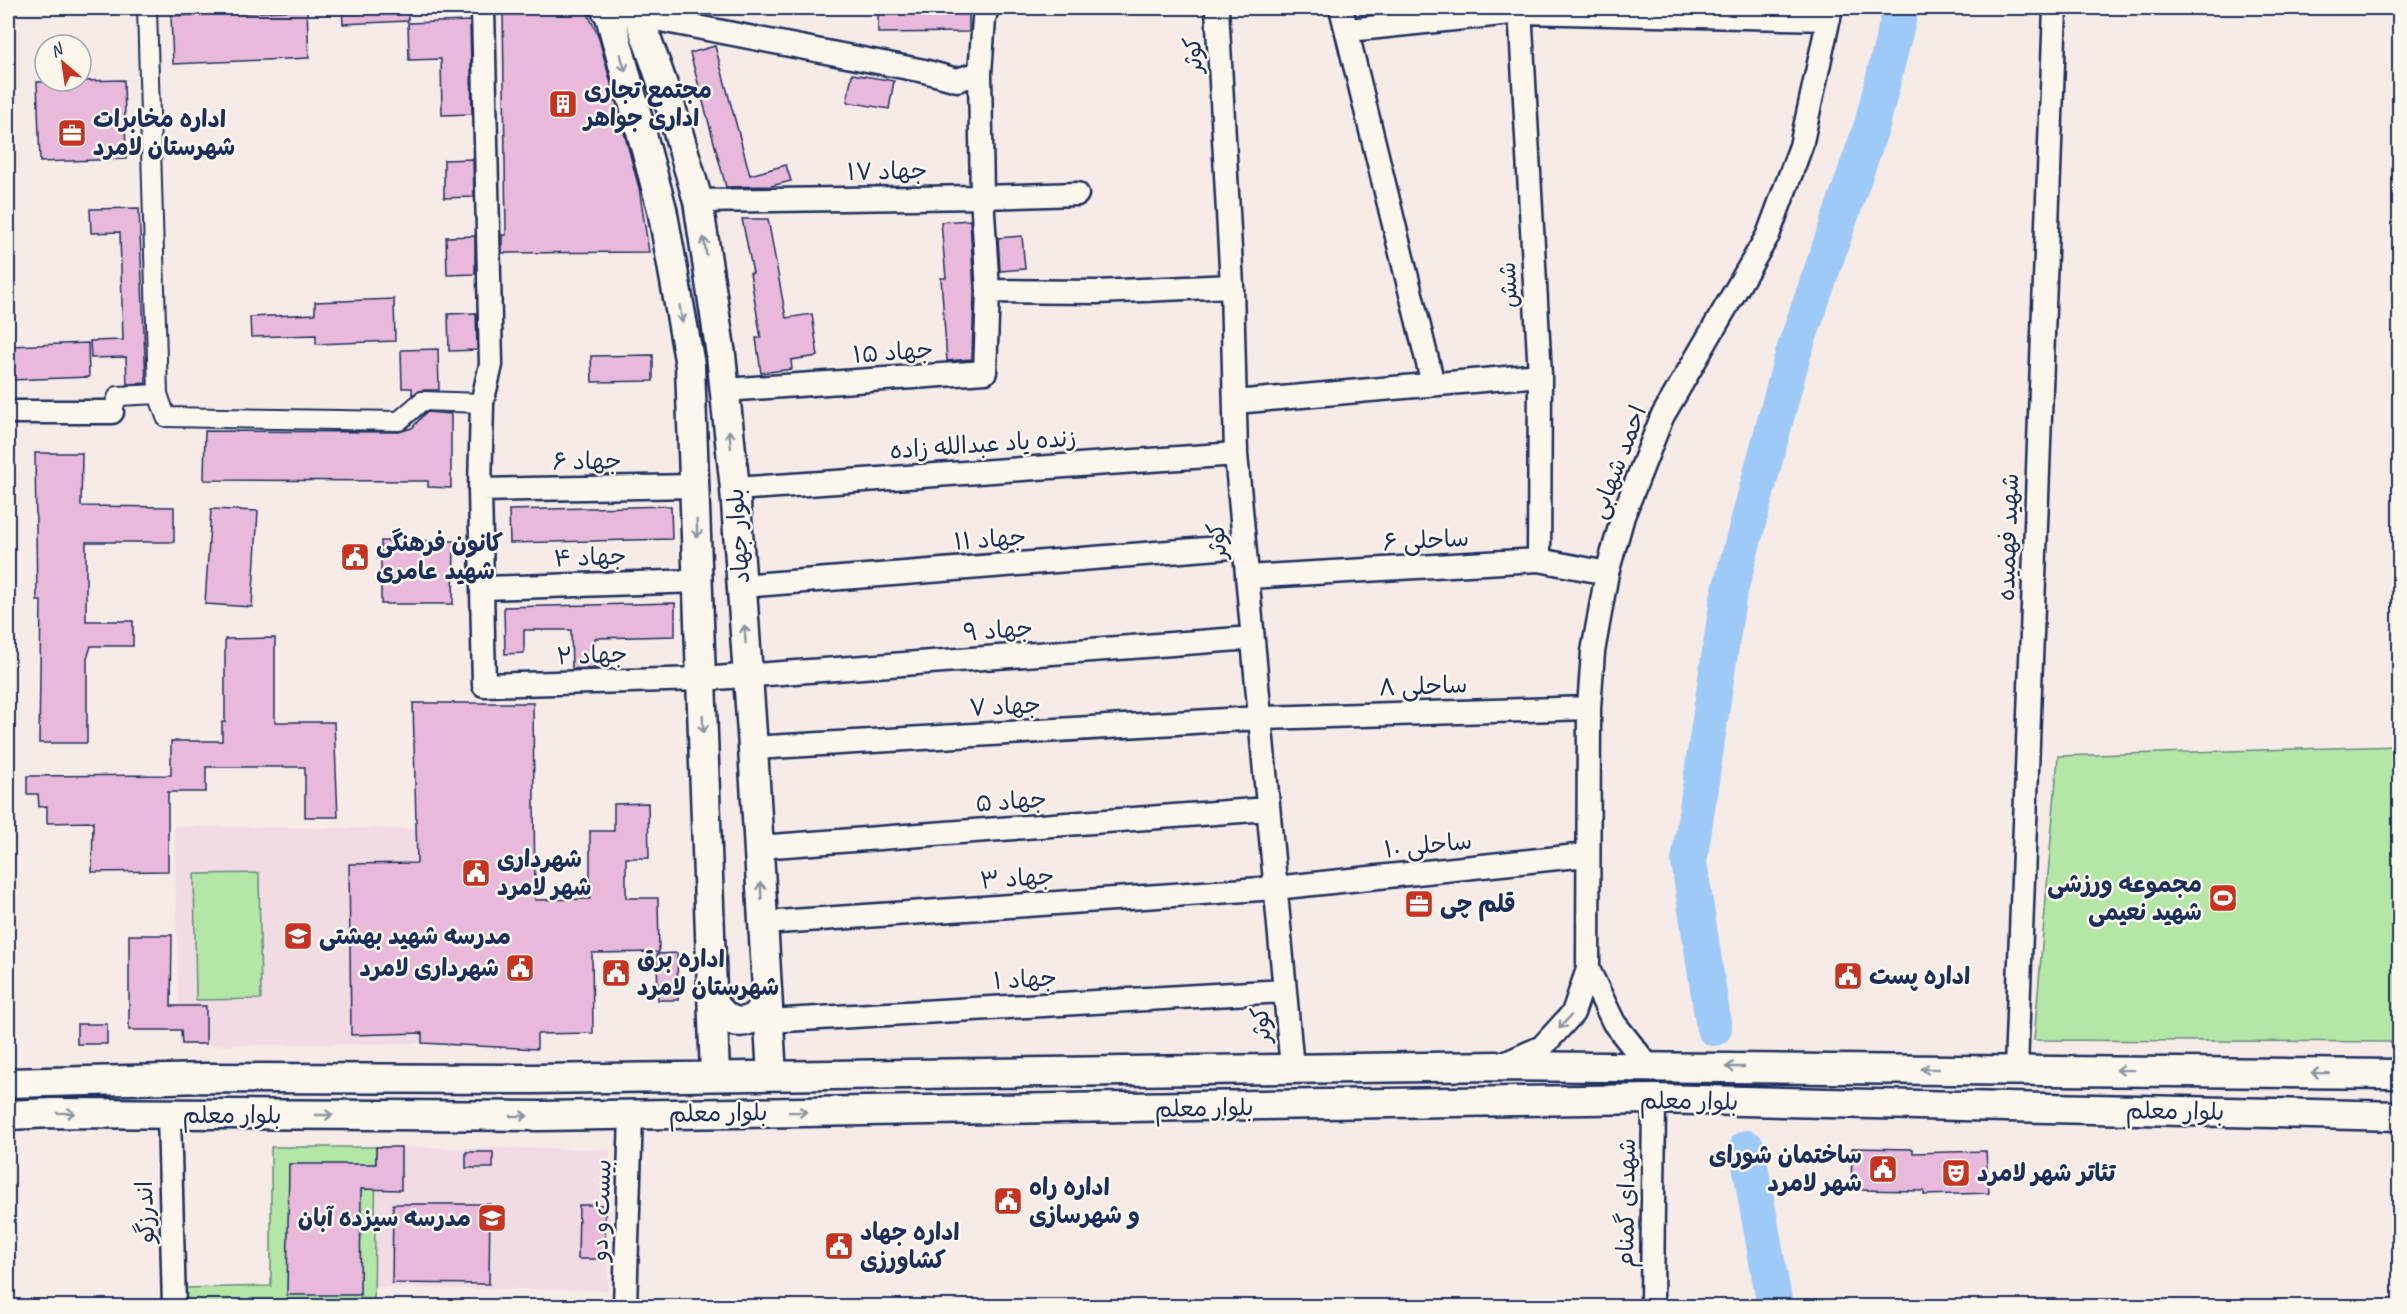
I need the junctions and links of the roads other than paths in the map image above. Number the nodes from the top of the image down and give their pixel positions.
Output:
1 (147, 8) edge
2 (483, 8) edge
3 (605, 8) edge
4 (987, 8) edge
5 (1217, 8) edge
6 (1341, 8) edge
7 (2055, 8) edge
8 (1521, 10) edge
9 (638, 12) edge
10 (1709, 12) edge
11 (1830, 13) edge
12 (1348, 30) junction
13 (980, 73) junction
14 (1077, 194) dead end
15 (981, 197) junction
16 (698, 201) junction
17 (1232, 286) junction
18 (988, 291) junction
19 (1540, 375) junction
20 (1433, 384) junction
21 (725, 390) junction
22 (158, 394) junction
23 (1235, 402) junction
24 (482, 403) junction
25 (8, 412) edge
26 (112, 412) joint
27 (1236, 454) junction
28 (696, 486) junction
29 (735, 489) junction
30 (480, 490) junction
31 (1244, 546) junction
32 (1539, 560) junction
33 (1607, 573) junction
34 (1247, 577) junction
35 (699, 580) junction
36 (741, 586) junction
37 (483, 588) junction
38 (1252, 638) junction
39 (748, 675) junction
40 (702, 679) junction
41 (1588, 708) junction
42 (1260, 718) junction
43 (753, 748) junction
44 (1268, 809) junction
45 (759, 847) junction
46 (1586, 855) junction
47 (1275, 888) junction
48 (763, 923) junction
49 (1588, 969) junction
50 (1285, 992) junction
51 (713, 1002) junction
52 (768, 1011) junction
53 (1500, 1066) junction
54 (1649, 1067) junction
55 (1292, 1068) junction
56 (2016, 1069) junction
57 (1081, 1070) junction
58 (2368, 1073) junction
59 (2400, 1074) edge
60 (715, 1076) junction
61 (772, 1076) junction
62 (8, 1083) edge
63 (1654, 1099) junction
64 (1083, 1109) junction
65 (631, 1114) junction
66 (8, 1115) edge
67 (169, 1115) junction
68 (2366, 1115) junction
69 (2400, 1116) edge
70 (174, 1306) edge
71 (625, 1306) edge
72 (1652, 1306) edge

1 - 22 street
2 - 24 street
3 -> 28 street, بلوار جهاد
4 - 13 street
5 - 17 street, کوثر
6 - 12 street
7 - 56 street, شهید فهمیده
8 - 10 street
8 - 12 street
8 - 19 street, شش
9 - 13 street
9 - 16 street, بلوار جهاد
10 - 11 street
11 - 33 street, احمد شهابی
12 - 20 street
13 - 15 street
14 - 15 street, جهاد ۱۷
15 - 16 street, جهاد ۱۷
15 - 18 street
21 -> 16 street, بلوار جهاد
17 - 18 street
17 - 23 street, کوثر
18 - 21 street, جهاد ۱۵
19 - 20 street
19 - 32 street, شش
20 - 23 street
29 -> 21 street, بلوار جهاد
22 - 24 street
22 - 26 street
23 - 27 street, کوثر
24 - 30 street
25 - 26 street
27 - 29 street, زنده یاد عبدالله زاده
27 - 31 street, کوثر
28 - 30 street, جهاد ۶
28 -> 35 street, بلوار جهاد
29 - 36 street, بلوار جهاد
30 - 37 street
31 - 34 street, کوثر
31 - 36 street, جهاد ۱۱
32 - 33 street, ساحلی ۶
32 - 34 street, ساحلی ۶
33 - 41 street, احمد شهابی
34 - 38 street, کوثر
35 - 37 street, جهاد ۴
35 - 40 street, بلوار جهاد
39 -> 36 street, بلوار جهاد
37 - 40 street, جهاد ۲
38 - 39 street, جهاد ۹
38 - 42 street, کوثر
39 - 40 street, جهاد ۹
39 - 43 street, بلوار جهاد
40 -> 51 street, بلوار جهاد
41 - 42 street, ساحلی ۸
41 - 46 street, احمد شهابی
42 - 43 street, جهاد ۷
42 - 44 street, کوثر
43 - 45 street, بلوار جهاد
44 - 45 street, جهاد ۵
44 - 47 street, کوثر
48 -> 45 street, بلوار جهاد
46 - 47 street, ساحلی ۱۰
46 - 49 street, احمد شهابی
47 - 48 street, جهاد ۳
47 - 50 street, کوثر
48 - 52 street, بلوار جهاد
49 -> 53 street, احمد شهابی
49 - 54 street, احمد شهابی
50 - 52 street, جهاد ۱
50 - 55 street, کوثر
51 - 52 street
51 - 60 street, بلوار جهاد
52 - 61 street, بلوار جهاد
53 - 54 street, بلوار معلم
53 - 55 street, بلوار معلم
56 -> 54 street, بلوار معلم
55 - 57 street, بلوار معلم
58 -> 56 street, بلوار معلم
57 - 61 street, بلوار معلم
57 - 64 street
58 - 59 street, بلوار معلم
58 - 68 street
60 - 61 street, بلوار معلم
60 - 62 street, بلوار معلم
63 - 64 street, بلوار معلم
63 - 68 street, بلوار معلم
63 - 72 street, شهدای گمنام
65 -> 64 street, بلوار معلم
67 -> 65 street, بلوار معلم
65 - 71 street, بیست و دو
66 -> 67 street, بلوار معلم
67 - 70 street, اندرزگو
68 - 69 street, بلوار معلم

